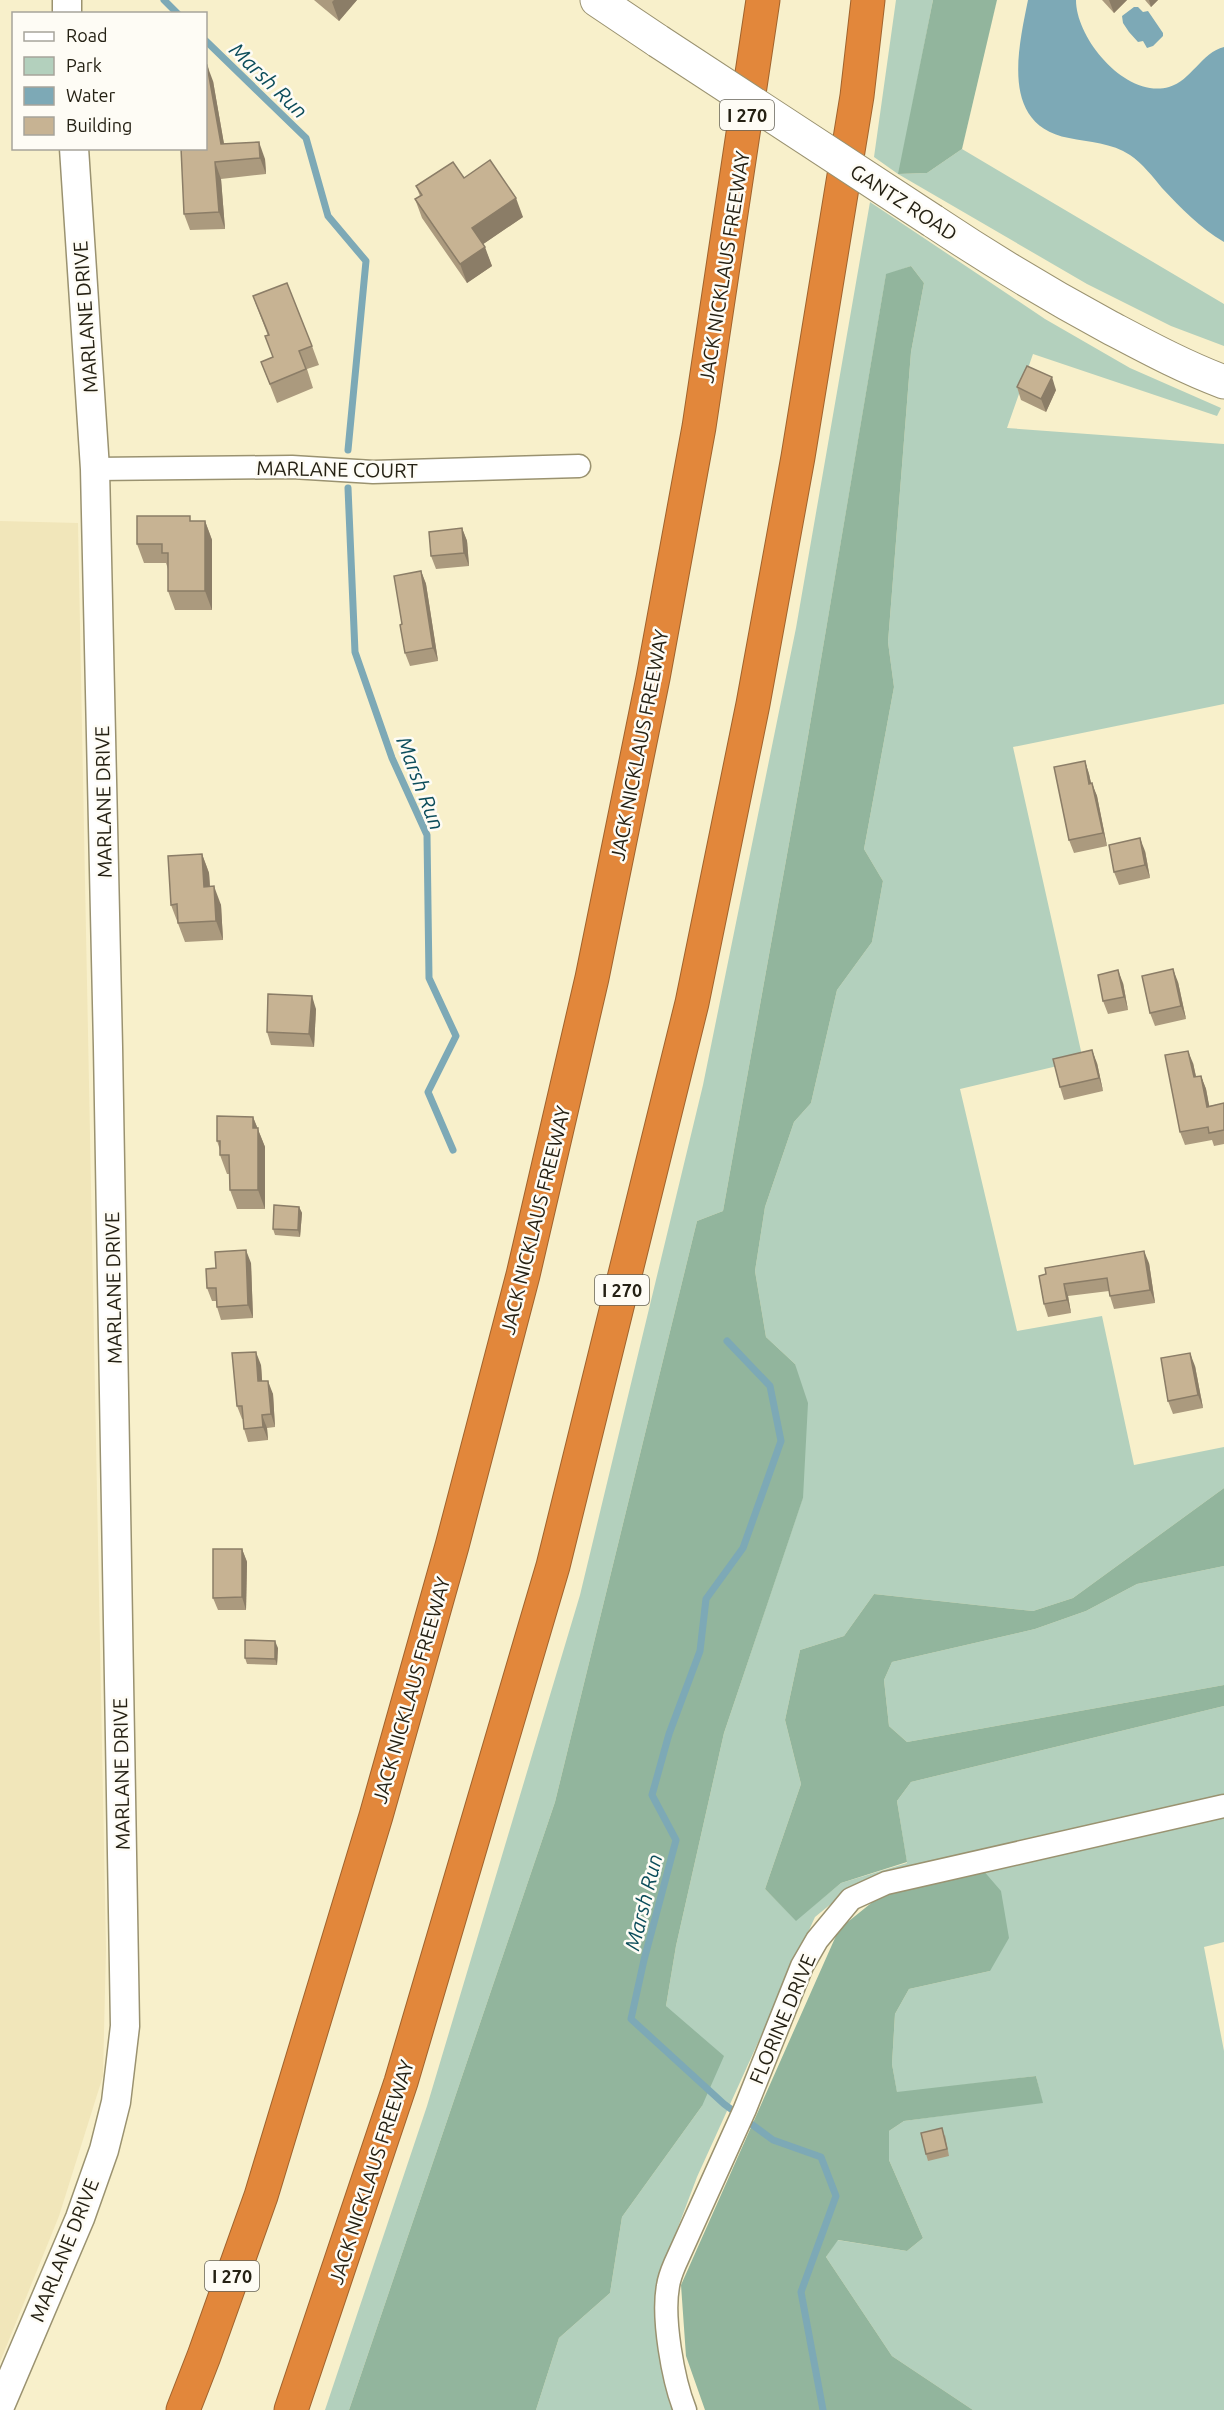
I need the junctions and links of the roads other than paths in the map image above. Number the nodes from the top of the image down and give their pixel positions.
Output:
1 (597, 0) edge
2 (763, 0) edge
3 (868, 0) edge
4 (74, 150) edge
5 (1224, 382) edge
6 (579, 466) dead end
7 (94, 469) junction
8 (1224, 1806) edge
9 (204, 2356) junction
10 (0, 2406) edge
11 (171, 2410) edge
12 (183, 2410) edge
13 (291, 2410) edge
14 (685, 2410) edge

1 - 5 main road, GANTZ ROAD, bridge
2 - 9 highway, JACK NICKLAUS FREEWAY / I 270
3 - 13 highway, JACK NICKLAUS FREEWAY / I 270
4 - 7 street, MARLANE DRIVE
6 - 7 street, MARLANE COURT
7 - 10 street, MARLANE DRIVE
8 - 14 street, FLORINE DRIVE
9 - 11 highway
9 - 12 highway, JACK NICKLAUS FREEWAY / I 270

